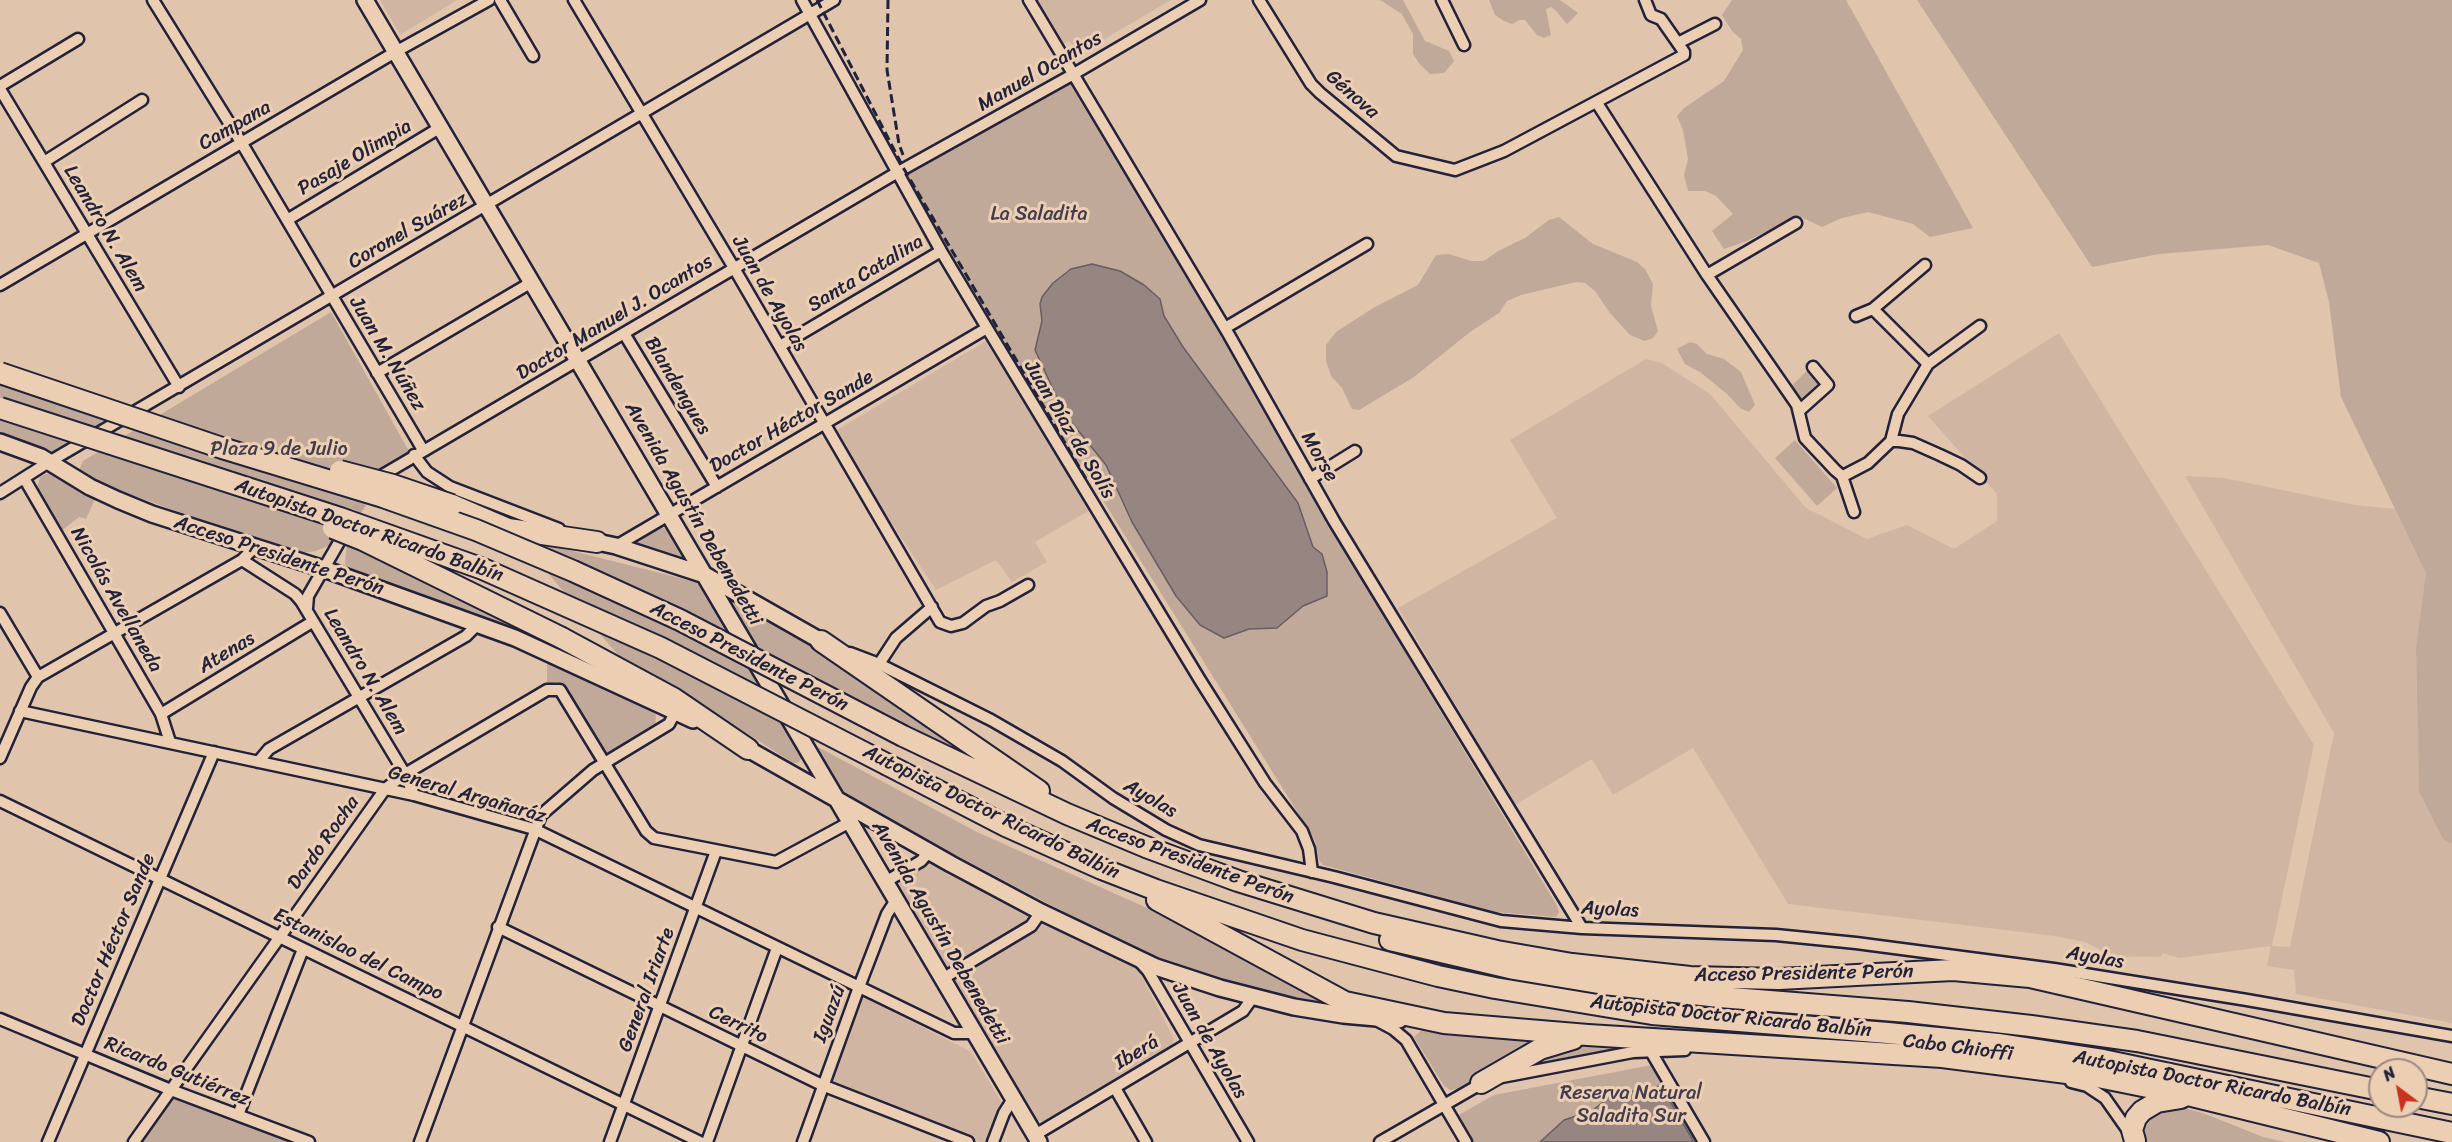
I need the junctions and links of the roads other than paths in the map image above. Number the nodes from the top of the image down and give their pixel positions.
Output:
1 (153, 0) edge
2 (365, 0) edge
3 (489, 0) edge
4 (500, 0) edge
5 (574, 0) edge
6 (802, 0) edge
7 (834, 0) edge
8 (1029, 0) edge
9 (1200, 0) edge
10 (1260, 0) edge
11 (1442, 0) edge
12 (1645, 0) edge
13 (810, 15) junction
14 (1715, 24) dead end
15 (78, 39) dead end
16 (1678, 43) junction
17 (1464, 45) dead end
18 (397, 51) junction
19 (533, 57) dead end
20 (1072, 75) junction
21 (0, 87) edge
22 (142, 100) dead end
23 (1597, 103) junction
24 (4, 107) edge
25 (642, 113) junction
26 (441, 128) junction
27 (242, 142) junction
28 (44, 162) junction
29 (898, 172) junction
30 (487, 206) junction
31 (287, 220) junction
32 (1796, 223) dead end
33 (87, 234) junction
34 (1367, 244) dead end
35 (941, 251) junction
36 (1925, 265) dead end
37 (734, 268) junction
38 (1707, 275) junction
39 (532, 282) junction
40 (0, 285) edge
41 (332, 296) junction
42 (1873, 309) junction
43 (1856, 316) dead end
44 (1980, 326) dead end
45 (987, 328) junction
46 (1225, 328) junction
47 (625, 335) junction
48 (780, 346) junction
49 (579, 362) junction
50 (1928, 364) junction
51 (1813, 367) dead end
52 (0, 373) edge
53 (377, 373) junction
54 (0, 386) edge
55 (179, 387) junction
56 (0, 408) edge
57 (1799, 411) junction
58 (825, 424) junction
59 (186, 436) junction
60 (1891, 441) junction
61 (0, 442) edge
62 (1355, 451) dead end
63 (418, 453) junction
64 (49, 462) junction
65 (381, 476) dead end
66 (1842, 476) junction
67 (24, 478) junction
68 (1980, 478) dead end
69 (217, 479) junction
70 (1310, 479) junction
71 (717, 487) junction
72 (0, 494) edge
73 (1854, 512) dead end
74 (669, 514) junction
75 (342, 537) tunnel mouth
76 (606, 544) junction
77 (255, 547) junction
78 (242, 560) junction
79 (324, 569) junction
80 (705, 575) junction
81 (1028, 585) dead end
82 (932, 607) junction
83 (306, 608) junction
84 (0, 613) edge
85 (312, 622) junction
86 (478, 624) junction
87 (115, 633) junction
88 (821, 641) junction
89 (879, 664) junction
90 (38, 677) junction
91 (360, 698) junction
92 (20, 711) junction
93 (676, 711) junction
94 (161, 714) junction
95 (170, 742) junction
96 (900, 742) junction
97 (748, 749) junction
98 (214, 752) junction
99 (0, 758) edge
100 (258, 762) junction
101 (604, 763) junction
102 (405, 774) junction
103 (385, 789) junction
104 (414, 795) junction
105 (835, 797) junction
106 (0, 801) edge
107 (850, 822) junction
108 (534, 829) junction
109 (1119, 836) junction
110 (716, 851) junction
111 (929, 852) junction
112 (1102, 869) junction
113 (1312, 872) junction
114 (160, 879) junction
115 (885, 882) junction
116 (896, 900) junction
117 (697, 909) junction
118 (1041, 912) junction
119 (498, 927) junction
120 (1582, 928) junction
121 (280, 937) junction
122 (777, 948) junction
123 (303, 949) junction
124 (1138, 959) junction
125 (1958, 965) junction
126 (942, 979) junction
127 (859, 987) junction
128 (1253, 998) junction
129 (660, 1008) junction
130 (0, 1019) edge
131 (1372, 1019) junction
132 (1444, 1023) junction
133 (462, 1025) junction
134 (974, 1033) junction
135 (1588, 1035) junction
136 (2452, 1036) edge
137 (1190, 1043) junction
138 (741, 1047) junction
139 (1650, 1050) junction
140 (86, 1055) junction
141 (2452, 1074) edge
142 (1481, 1083) junction
143 (822, 1085) junction
144 (1114, 1088) junction
145 (2368, 1088) edge
146 (171, 1090) junction
147 (2192, 1096) junction
148 (1013, 1099) junction
149 (2428, 1099) edge
150 (2452, 1104) edge
151 (624, 1105) junction
152 (1444, 1105) junction
153 (238, 1115) junction
154 (2452, 1133) edge
155 (1037, 1138) edge
156 (2135, 1141) edge
157 (48, 1142) edge
158 (134, 1142) edge
159 (309, 1142) edge
160 (420, 1142) edge
161 (610, 1142) edge
162 (700, 1142) edge
163 (707, 1142) edge
164 (803, 1142) edge
165 (968, 1142) edge
166 (993, 1142) edge
167 (1146, 1142) edge
168 (1248, 1142) edge
169 (1380, 1142) edge
170 (1466, 1142) edge
171 (1704, 1142) edge
172 (2379, 1142) edge

1 - 27 street, Juan M. Núñez
2 - 18 main road, Avenida Agustín Debenedetti
3 - 18 street, Campana
4 - 19 street
5 - 25 street, Juan de Ayolas
6 - 13 street, Juan Díaz de Solís
7 - 13 street, Coronel Suárez
8 - 20 street, Morse
9 - 20 street, Manuel Ocantos
10 - 23 street, Génova
11 - 17 street
12 - 16 street
13 - 25 street, Coronel Suárez
13 - 29 street, Juan Díaz de Solís
14 - 16 street
15 - 21 street
16 - 23 street
18 - 26 main road, Avenida Agustín Debenedetti
18 - 27 street, Campana
20 - 29 street, Manuel Ocantos
20 - 46 street, Morse
21 - 24 street, Leandro N. Alem
22 - 28 street
23 - 38 street
24 - 28 street, Leandro N. Alem
25 - 30 street, Coronel Suárez
25 - 37 street, Juan de Ayolas
26 - 30 main road, Avenida Agustín Debenedetti
26 - 31 street, Pasaje Olimpia
27 - 31 street, Juan M. Núñez
27 - 33 street, Campana
28 - 33 street, Leandro N. Alem
29 - 35 street, Juan Díaz de Solís
29 - 37 street, Doctor Manuel J. Ocantos
30 - 39 main road, Avenida Agustín Debenedetti
30 - 41 street, Coronel Suárez
31 - 41 street, Juan M. Núñez
32 - 38 street
33 - 40 street, Campana
33 - 55 street, Leandro N. Alem
34 - 46 street
35 - 45 street, Juan Díaz de Solís
35 - 48 street, Santa Catalina
36 - 42 street
37 - 47 street, Doctor Manuel J. Ocantos
37 - 48 street, Juan de Ayolas
38 - 57 street
39 - 49 main road, Avenida Agustín Debenedetti
39 - 53 street
41 - 53 street, Juan M. Núñez
41 - 55 street, Coronel Suárez
42 - 43 street
42 - 50 street
44 - 50 street
45 - 58 street, Doctor Héctor Sande
45 - 113 street, Juan Díaz de Solís
46 - 70 street, Morse
47 - 49 street, Doctor Manuel J. Ocantos
47 - 71 street, Blandengues
48 - 58 street, Juan de Ayolas
49 - 63 street, Doctor Manuel J. Ocantos
49 - 74 main road, Avenida Agustín Debenedetti
50 - 60 street
51 - 57 street
52 - 59 highway, Acceso Presidente Perón, bridge
53 - 63 street, Juan M. Núñez
54 - 96 highway, Autopista Doctor Ricardo Balbín
55 - 64 street, Coronel Suárez
56 - 69 highway, Autopista Doctor Ricardo Balbín, bridge
57 - 66 street
58 - 71 street, Doctor Héctor Sande
58 - 82 street, Juan de Ayolas
59 - 76 highway, bridge
59 - 96 highway, Acceso Presidente Perón, bridge
60 - 66 street
60 - 68 street
61 - 64 main road, Acceso Presidente Perón
62 - 70 street
63 - 65 street, Doctor Manuel J. Ocantos
63 - 76 street, Juan M. Núñez
64 - 67 street, Coronel Suárez
64 - 77 main road, Acceso Presidente Perón
66 - 73 street
67 - 72 street, Coronel Suárez
67 - 87 street, Nicolás Avellaneda
69 - 97 highway, bridge
69 - 112 highway, Autopista Doctor Ricardo Balbín, bridge
70 - 120 street, Morse
71 - 74 street, Doctor Héctor Sande
74 - 76 street, Doctor Héctor Sande
74 - 80 main road, Avenida Agustín Debenedetti
75 - 79 street
76 - 80 main road
77 - 78 street
77 - 79 main road, Acceso Presidente Perón
78 - 83 street, Leandro N. Alem
78 - 87 street
79 - 83 street
79 - 86 main road, Acceso Presidente Perón
80 - 88 main road
80 - 105 main road, Avenida Agustín Debenedetti
81 - 82 street, Juan de Ayolas
82 - 89 street
83 - 85 street, Leandro N. Alem
84 - 90 street
85 - 91 street, Leandro N. Alem
85 - 94 street, Atenas
86 - 91 street
86 - 93 main road, Acceso Presidente Perón
87 - 90 street
87 - 94 street, Nicolás Avellaneda
88 - 89 street, Ayolas
88 - 109 highway
89 - 113 street, Ayolas
90 - 92 street
91 - 100 street
91 - 102 street, Leandro N. Alem
92 - 95 street, General Argañaráz
92 - 99 street
93 - 97 main road, Acceso Presidente Perón
93 - 101 street
94 - 95 street, Nicolás Avellaneda
95 - 98 street, General Argañaráz
96 - 109 highway, Acceso Presidente Perón
96 - 145 highway, Autopista Doctor Ricardo Balbín
97 - 105 main road, Acceso Presidente Perón
98 - 100 street, General Argañaráz
98 - 114 street, Doctor Héctor Sande
100 - 103 street, General Argañaráz
101 - 102 street, Dardo Rocha
101 - 108 street
101 - 110 street
102 - 103 street, Dardo Rocha
102 - 104 street, Leandro N. Alem
103 - 104 street, General Argañaráz
103 - 121 street, Dardo Rocha
104 - 108 street, General Argañaráz
105 - 107 main road, Avenida Agustín Debenedetti
105 - 111 main road, Acceso Presidente Perón
106 - 114 street, Estanislao del Campo
107 - 110 street
107 - 115 main road, Avenida Agustín Debenedetti
108 - 117 street, General Argañaráz
108 - 119 street
109 - 125 highway, Acceso Presidente Perón
110 - 117 street, General Iriarte
111 - 115 street
111 - 118 main road, Acceso Presidente Perón
112 - 132 highway
112 - 154 highway, Autopista Doctor Ricardo Balbín
113 - 120 street, Ayolas
114 - 121 street, Estanislao del Campo
114 - 140 street, Doctor Héctor Sande
115 - 116 main road, Avenida Agustín Debenedetti
116 - 126 main road, Avenida Agustín Debenedetti
116 - 127 street, Iguazú
117 - 122 street, General Argañaráz
117 - 129 street, General Iriarte
118 - 124 main road, Acceso Presidente Perón
118 - 126 street
119 - 129 street, Cerrito
119 - 133 street
120 - 125 street, Ayolas
121 - 123 street, Estanislao del Campo
121 - 146 street, Dardo Rocha
122 - 127 street, General Argañaráz
122 - 138 street
123 - 133 street, Estanislao del Campo
123 - 153 street
124 - 128 main road, Acceso Presidente Perón
124 - 137 street, Juan de Ayolas
125 - 136 street, Ayolas
125 - 141 highway, Acceso Presidente Perón
126 - 134 main road, Avenida Agustín Debenedetti
127 - 134 street, General Argañaráz
127 - 143 street, Iguazú
128 - 131 main road, Acceso Presidente Perón
128 - 137 street, Iberá
129 - 138 street, Cerrito
129 - 151 street, General Iriarte
130 - 140 street, Ricardo Gutiérrez
131 - 132 main road, Acceso Presidente Perón
131 - 152 street
132 - 135 highway, Acceso Presidente Perón
133 - 151 street, Estanislao del Campo
133 - 160 street
134 - 148 main road, Avenida Agustín Debenedetti
135 - 142 highway
135 - 147 highway, Acceso Presidente Perón
137 - 144 street, Iberá
137 - 168 street, Juan de Ayolas
138 - 143 street, Cerrito
138 - 163 street
139 - 142 street, Cabo Chioffi
139 - 156 street, Cabo Chioffi
139 - 171 street
140 - 146 street, Ricardo Gutiérrez
140 - 157 street, Doctor Héctor Sande
142 - 152 street, Cabo Chioffi
143 - 164 street, Iguazú
143 - 165 street, Cerrito
144 - 155 street, Iberá
144 - 167 street
146 - 153 street, Ricardo Gutiérrez
146 - 158 street, Dardo Rocha
147 - 156 highway
147 - 172 highway, Acceso Presidente Perón
148 - 155 main road, Avenida Agustín Debenedetti
148 - 166 street
149 - 150 highway
151 - 161 street, General Iriarte
151 - 162 street, Estanislao del Campo
152 - 169 street, Cabo Chioffi
152 - 170 street
153 - 159 street, Ricardo Gutiérrez

